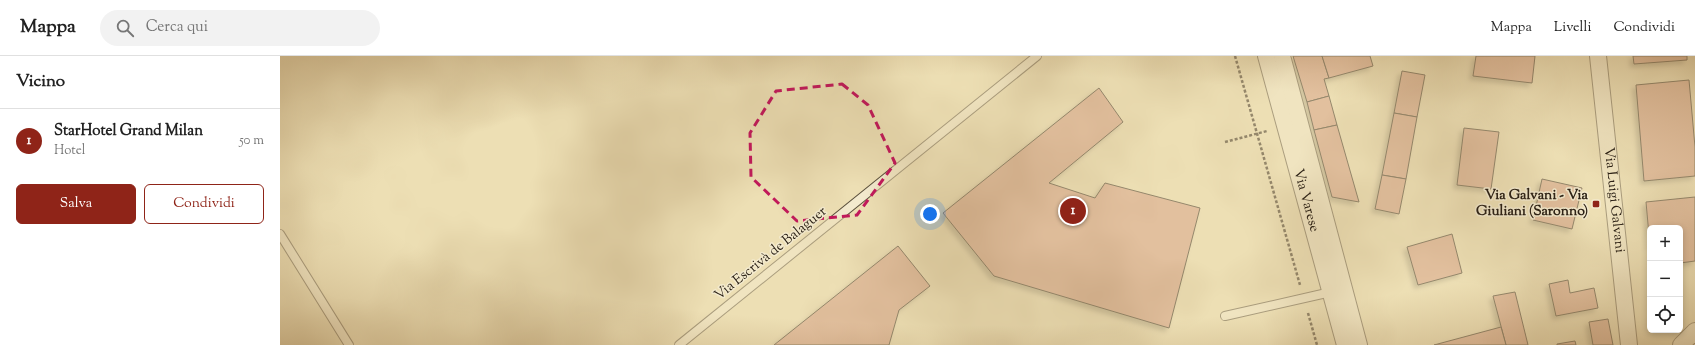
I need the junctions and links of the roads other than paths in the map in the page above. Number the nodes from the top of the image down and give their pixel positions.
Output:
1 (1037, 56) edge
2 (1266, 56) edge
3 (1282, 56) edge
4 (1598, 56) edge
5 (280, 234) edge
6 (1331, 292) junction
7 (1225, 316) dead end
8 (1694, 333) edge
9 (349, 345) edge
10 (679, 345) edge
11 (1346, 345) edge
12 (1359, 345) edge
13 (1629, 345) edge
14 (1681, 345) edge

1 - 10 lane, Via Escrivà de Balaguer
2 - 6 street, Via Varese
3 - 12 street, Via Varese
4 - 13 street, Via Luigi Galvani
5 - 9 lane
6 - 7 lane
6 - 11 street, Via Varese
8 - 14 street

